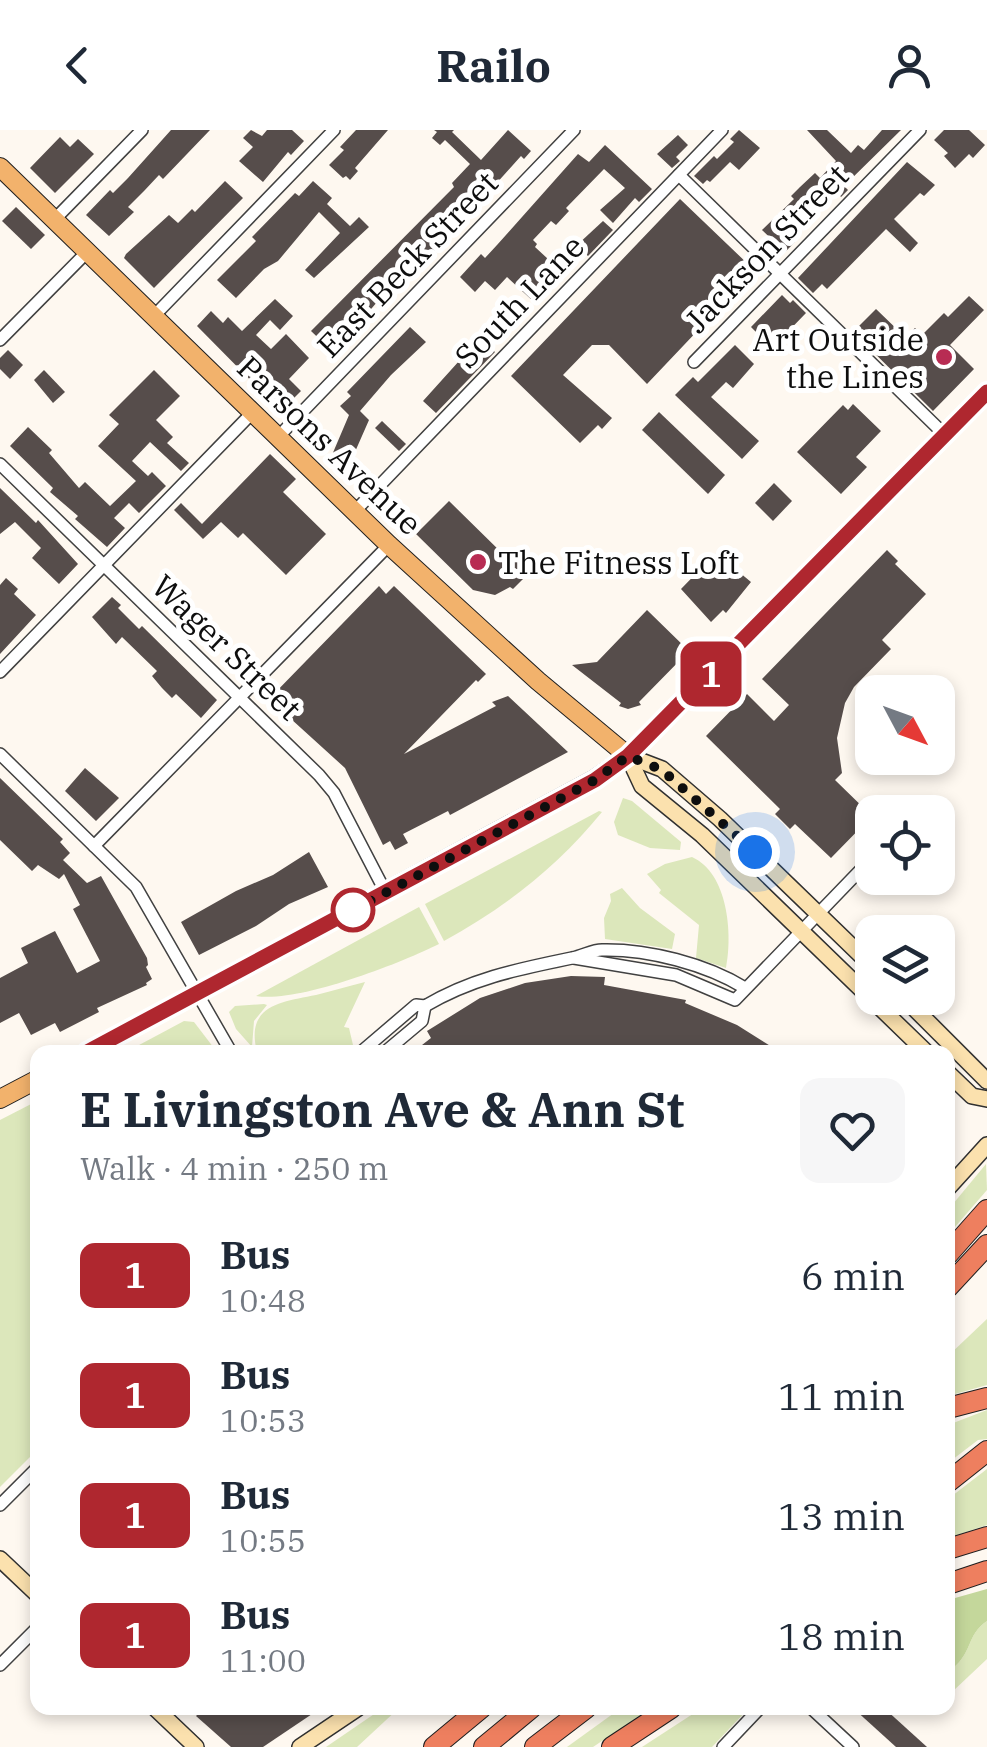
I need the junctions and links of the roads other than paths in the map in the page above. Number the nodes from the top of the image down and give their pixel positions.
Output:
1 (142, 130) edge
2 (334, 130) edge
3 (574, 130) edge
4 (722, 130) edge
5 (920, 130) edge
6 (0, 167) edge
7 (679, 175) junction
8 (55, 219) junction
9 (88, 251) junction
10 (780, 273) junction
11 (154, 316) junction
12 (0, 340) edge
13 (694, 362) dead end
14 (987, 392) edge
15 (253, 412) junction
16 (945, 435) junction
17 (278, 436) junction
18 (0, 464) edge
19 (355, 511) junction
20 (389, 545) junction
21 (104, 566) junction
22 (0, 672) edge
23 (240, 697) junction
24 (0, 754) edge
25 (628, 756) junction
26 (94, 846) junction
27 (855, 876) edge
28 (386, 893) junction
29 (819, 913) junction
30 (800, 932) junction
31 (855, 949) edge
32 (574, 958) junction
33 (745, 988) junction
34 (196, 994) junction
35 (425, 1006) junction
36 (921, 1015) edge
37 (100, 1045) edge
38 (227, 1045) edge
39 (369, 1045) edge
40 (394, 1045) edge
41 (919, 1045) edge
42 (952, 1045) edge
43 (955, 1048) edge
44 (955, 1080) edge
45 (987, 1080) edge
46 (30, 1083) edge
47 (2, 1095) edge
48 (987, 1099) edge
49 (987, 1145) edge
50 (955, 1180) edge
51 (987, 1210) edge
52 (987, 1245) edge
53 (955, 1246) edge
54 (955, 1280) edge
55 (987, 1398) edge
56 (955, 1406) edge
57 (987, 1451) edge
58 (30, 1475) edge
59 (955, 1476) edge
60 (0, 1504) edge
61 (987, 1536) edge
62 (955, 1547) edge
63 (0, 1559) edge
64 (987, 1571) edge
65 (955, 1582) edge
66 (30, 1587) edge
67 (30, 1635) edge
68 (0, 1665) edge
69 (162, 1715) edge
70 (348, 1715) edge
71 (464, 1715) edge
72 (473, 1715) edge
73 (523, 1715) edge
74 (577, 1715) edge
75 (660, 1715) edge
76 (753, 1715) edge
77 (819, 1715) edge
78 (435, 1746) edge
79 (196, 1747) edge
80 (300, 1747) edge
81 (484, 1747) edge
82 (534, 1747) edge
83 (612, 1747) edge
84 (723, 1747) edge
85 (853, 1747) edge

1 - 8 street
2 - 11 street
3 - 17 street, East Beck Street
4 - 7 street, South Lane
5 - 10 street, Jackson Street
6 - 8 main road, Parsons Avenue
7 - 10 street
7 - 19 street, South Lane
8 - 9 main road, Parsons Avenue
9 - 11 main road, Parsons Avenue
9 - 12 street
10 - 13 street, Jackson Street
10 - 16 street
11 - 15 main road, Parsons Avenue
14 - 16 main road
15 - 17 main road, Parsons Avenue
15 - 21 street
16 - 25 main road
17 - 19 main road, Parsons Avenue
18 - 21 street, Wager Street
19 - 20 main road, Parsons Avenue
20 - 23 street
20 - 25 main road, Parsons Avenue
21 - 22 street
21 - 23 street, Wager Street
23 - 26 street
23 - 28 street, Wager Street
24 - 26 street
25 - 28 main road
25 - 29 street, Parsons Avenue
25 - 30 street, Parsons Avenue
26 - 34 street
27 - 29 street
28 - 34 main road
29 - 30 street
29 - 31 street, Parsons Avenue
30 - 33 street
30 - 41 street, Parsons Avenue
32 - 33 street
32 - 33 street
32 - 35 street
34 - 37 main road
34 - 38 street
35 - 39 street
35 - 40 street
36 - 42 street
43 - 45 street
44 - 48 street
46 - 47 main road
49 - 50 street
51 - 53 highway
52 - 54 highway
55 - 56 highway
57 - 59 highway
58 - 60 street
61 - 62 highway
63 - 66 street
64 - 65 highway
67 - 68 street
69 - 79 street
70 - 80 street
71 - 78 highway
72 - 78 highway
73 - 81 highway
74 - 82 highway
75 - 83 highway
76 - 84 street
77 - 85 street

